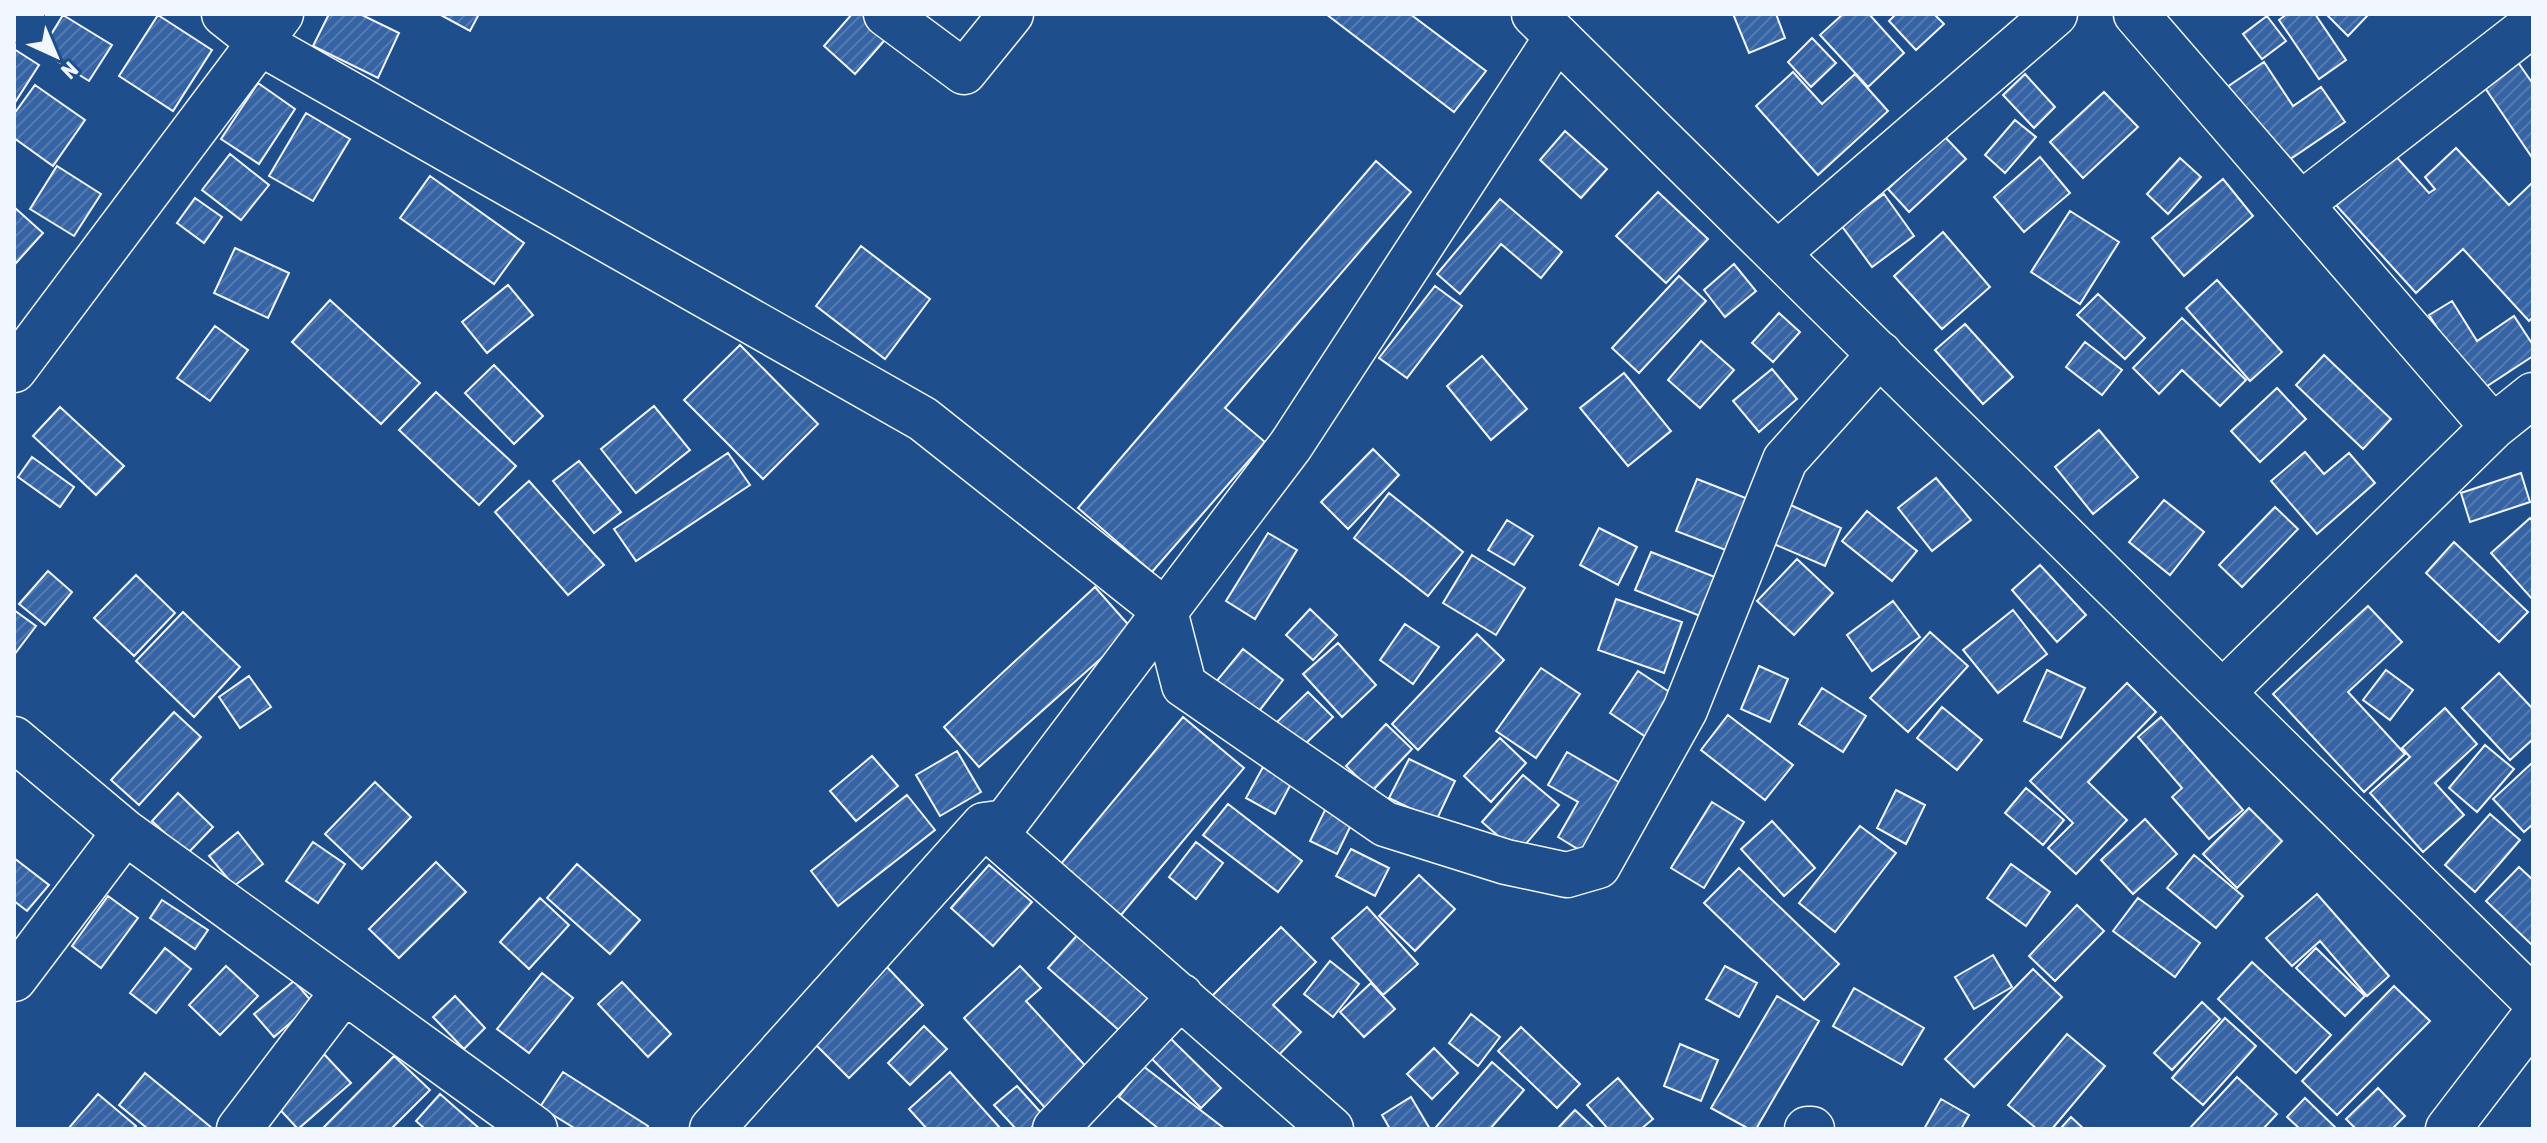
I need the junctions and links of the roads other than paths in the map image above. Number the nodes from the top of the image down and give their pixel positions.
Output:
1 (224, 14) edge
2 (886, 14) edge
3 (1011, 14) edge
4 (2055, 14) edge
5 (2136, 14) edge
6 (2533, 24) edge
7 (1545, 25) edge
8 (272, 29) edge
9 (2301, 204) junction
10 (1778, 253) junction
11 (1880, 354) junction
12 (14, 370) edge
13 (2533, 395) edge
14 (2493, 427) junction
15 (1165, 611) junction
16 (2223, 692) junction
17 (14, 739) edge
18 (984, 825) junction
19 (125, 832) junction
20 (14, 979) edge
21 (343, 992) junction
22 (1181, 996) junction
23 (2533, 999) edge
24 (2533, 1018) edge
25 (239, 1129) edge
26 (535, 1129) edge
27 (712, 1129) edge
28 (1055, 1129) edge
29 (1331, 1129) edge
30 (2448, 1129) edge

1 - 8 street
2 - 3 street
4 - 10 street
5 - 9 street
6 - 9 street
7 - 10 street
7 - 15 street
8 - 12 street
8 - 15 street
9 - 14 street
10 - 11 street
11 - 15 street
11 - 16 street
13 - 14 street
14 - 16 street
15 - 18 street
16 - 23 street
17 - 19 street
18 - 22 street
18 - 27 street
19 - 20 street
19 - 21 street
21 - 25 street
21 - 26 street
22 - 28 street
22 - 29 street
24 - 30 street

